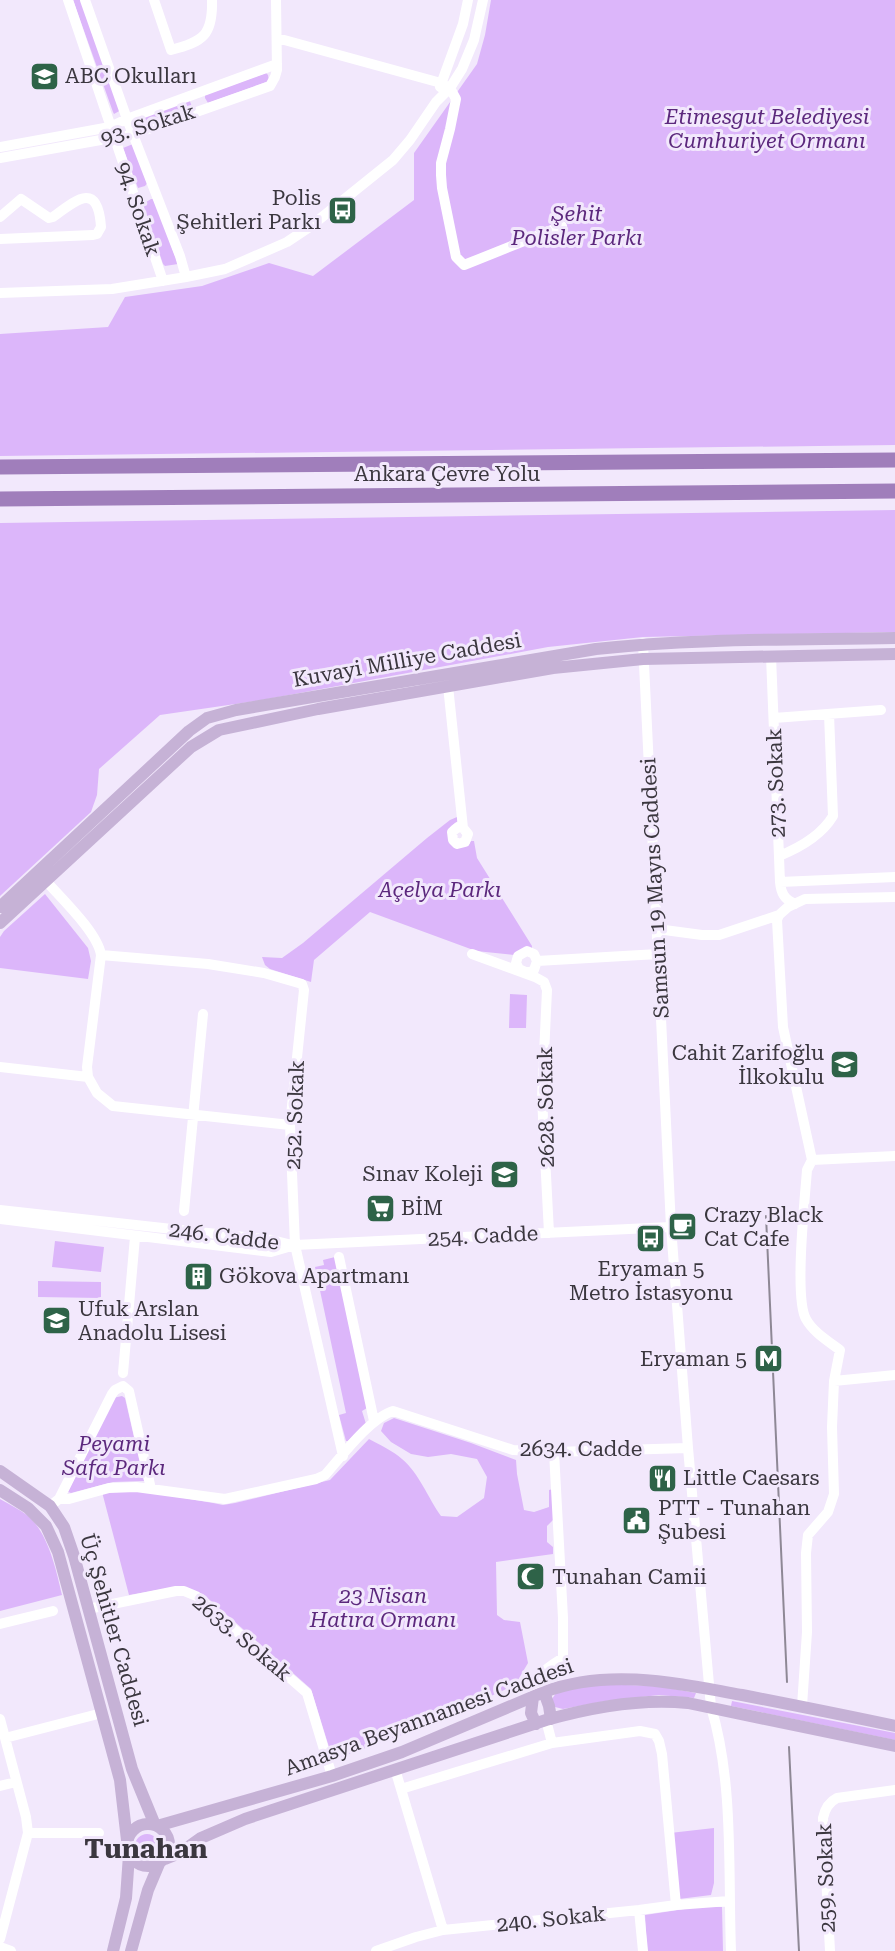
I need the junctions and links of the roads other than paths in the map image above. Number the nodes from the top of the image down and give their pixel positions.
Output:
1 (68, 0) edge
2 (85, 0) edge
3 (154, 0) edge
4 (212, 0) edge
5 (276, 0) edge
6 (468, 0) edge
7 (483, 0) edge
8 (277, 38) junction
9 (277, 64) junction
10 (446, 86) junction
11 (199, 93) junction
12 (205, 109) junction
13 (127, 119) junction
14 (110, 127) junction
15 (134, 134) junction
16 (114, 138) junction
17 (0, 147) edge
18 (0, 158) edge
19 (0, 217) edge
20 (562, 226) dead end
21 (0, 238) edge
22 (186, 277) junction
23 (163, 281) junction
24 (0, 293) edge
25 (895, 460) edge
26 (0, 467) edge
27 (895, 491) edge
28 (0, 499) edge
29 (895, 638) edge
30 (643, 644) junction
31 (895, 654) edge
32 (771, 656) junction
33 (643, 659) junction
34 (448, 686) junction
35 (881, 710) dead end
36 (829, 714) junction
37 (774, 718) junction
38 (125, 790) junction
39 (133, 801) junction
40 (464, 828) dead end
41 (779, 856) junction
42 (895, 877) edge
43 (46, 881) junction
44 (780, 882) junction
45 (895, 897) edge
46 (795, 904) junction
47 (0, 907) edge
48 (779, 915) junction
49 (0, 923) edge
50 (657, 928) junction
51 (472, 954) dead end
52 (658, 954) junction
53 (100, 955) junction
54 (537, 961) junction
55 (521, 971) junction
56 (203, 1014) dead end
57 (0, 1067) edge
58 (88, 1077) junction
59 (193, 1115) junction
60 (290, 1125) junction
61 (895, 1156) edge
62 (812, 1160) junction
63 (0, 1210) edge
64 (184, 1212) dead end
65 (0, 1219) edge
66 (671, 1227) junction
67 (549, 1233) junction
68 (135, 1237) junction
69 (295, 1245) junction
70 (339, 1257) dead end
71 (123, 1373) dead end
72 (895, 1375) edge
73 (834, 1381) junction
74 (374, 1421) junction
75 (688, 1448) junction
76 (554, 1452) junction
77 (343, 1456) junction
78 (0, 1471) edge
79 (151, 1489) junction
80 (0, 1490) edge
81 (55, 1503) junction
82 (88, 1609) junction
83 (53, 1611) dead end
84 (0, 1624) edge
85 (709, 1689) junction
86 (538, 1695) junction
87 (802, 1706) junction
88 (711, 1707) junction
89 (102, 1713) junction
90 (0, 1719) edge
91 (544, 1721) junction
92 (895, 1726) edge
93 (5, 1738) junction
94 (552, 1743) junction
95 (895, 1746) edge
96 (395, 1769) junction
97 (332, 1776) junction
98 (16, 1782) junction
99 (0, 1786) edge
100 (401, 1789) junction
101 (895, 1790) edge
102 (156, 1826) junction
103 (28, 1833) junction
104 (99, 1833) dead end
105 (127, 1840) junction
106 (129, 1855) junction
107 (162, 1861) junction
108 (729, 1901) junction
109 (676, 1905) junction
110 (639, 1910) junction
111 (443, 1930) junction
112 (0, 1939) edge
113 (0, 1947) edge
114 (11, 1951) edge
115 (112, 1951) edge
116 (131, 1951) edge
117 (376, 1951) edge
118 (643, 1951) edge
119 (731, 1951) edge
120 (830, 1951) edge

1 - 14 street, 94. Sokak
2 - 13 street, 94. Sokak
3 - 4 street
5 - 8 street, 93. Sokak
6 - 10 street
7 - 10 street
8 - 9 street, 93. Sokak
8 - 10 street
9 - 11 street, 93. Sokak
9 - 12 street, 93. Sokak
10 - 20 street
10 - 22 street
11 - 12 street
11 - 13 street, 93. Sokak
12 - 15 street, 93. Sokak
13 - 14 street, 93. Sokak
13 - 15 street, 94. Sokak
14 - 16 street, 94. Sokak
14 - 17 street, 93. Sokak
15 - 16 street, 93. Sokak
15 - 22 street, 94. Sokak
16 - 18 street, 93. Sokak
16 - 23 street, 94. Sokak
19 - 21 street
22 - 23 street
23 - 24 street
25 - 26 highway, Ankara Çevre Yolu
27 - 28 highway, Ankara Çevre Yolu
29 - 30 main road, Kuvayi Milliye Caddesi
30 - 33 street, Samsun 19 Mayıs Caddesi
30 - 38 main road, Kuvayi Milliye Caddesi
31 - 32 main road, Kuvayi Milliye Caddesi
32 - 33 main road, Kuvayi Milliye Caddesi
32 - 37 street, 273. Sokak
33 - 34 main road, Kuvayi Milliye Caddesi
33 - 50 street, Samsun 19 Mayıs Caddesi
34 - 39 main road, Kuvayi Milliye Caddesi
34 - 40 street
35 - 36 street
36 - 37 street
36 - 41 street
37 - 41 street, 273. Sokak
38 - 39 main road
38 - 47 main road, Kuvayi Milliye Caddesi
39 - 43 main road, Kuvayi Milliye Caddesi
41 - 44 street, 273. Sokak
42 - 44 street
43 - 49 main road, Kuvayi Milliye Caddesi
43 - 53 street
44 - 46 street
45 - 46 street
46 - 48 street
48 - 50 street
48 - 62 street
50 - 52 street, Samsun 19 Mayıs Caddesi
51 - 55 street
52 - 54 street
52 - 66 street, Samsun 19 Mayıs Caddesi
53 - 58 street
53 - 60 street, 252. Sokak
54 - 55 street
54 - 55 street
55 - 67 street, 2628. Sokak
56 - 59 street
57 - 58 street
58 - 59 street
59 - 60 street
59 - 64 street
60 - 69 street, 252. Sokak
61 - 62 street
62 - 73 street
63 - 69 street, 246. Cadde
65 - 68 street, 246. Cadde
66 - 67 street, 254. Cadde
66 - 75 street, Samsun 19 Mayıs Caddesi
67 - 69 street, 254. Cadde
68 - 69 street, 246. Cadde
68 - 71 street
69 - 77 street, 252. Sokak
70 - 74 street
72 - 73 street
73 - 87 street
74 - 76 street, 2634. Cadde
74 - 77 street
75 - 76 street, 2634. Cadde
75 - 85 street, Samsun 19 Mayıs Caddesi
76 - 86 street
77 - 79 street
78 - 81 main road, Üç Şehitler Caddesi
79 - 81 street
79 - 81 street
80 - 89 main road, Üç Şehitler Caddesi
81 - 82 main road, Üç Şehitler Caddesi
82 - 97 street, 2633. Sokak
82 - 102 main road, Üç Şehitler Caddesi
83 - 84 street
85 - 86 main road, Amasya Beyannamesi Caddesi
85 - 87 main road, Amasya Beyannamesi Caddesi
85 - 88 street, Samsun 19 Mayıs Caddesi
86 - 91 main road
86 - 91 main road
86 - 97 main road, Amasya Beyannamesi Caddesi
87 - 92 main road, Amasya Beyannamesi Caddesi
88 - 91 main road, Amasya Beyannamesi Caddesi
88 - 95 main road, Amasya Beyannamesi Caddesi
88 - 108 street, Samsun 19 Mayıs Caddesi
89 - 93 street
89 - 105 main road, Üç Şehitler Caddesi
90 - 93 street
91 - 94 street
91 - 96 main road, Amasya Beyannamesi Caddesi
93 - 98 street
94 - 100 street
94 - 109 street
96 - 100 street
96 - 107 main road, Amasya Beyannamesi Caddesi
97 - 102 main road, Amasya Beyannamesi Caddesi
98 - 99 street
98 - 103 street
100 - 111 street
101 - 120 street, 259. Sokak
102 - 105 main road
102 - 107 main road
103 - 104 street
103 - 112 street
105 - 106 main road
106 - 107 main road
106 - 115 main road
107 - 116 main road
108 - 109 street, 240. Sokak
108 - 119 street, Samsun 19 Mayıs Caddesi
109 - 110 street, 240. Sokak
110 - 111 street, 240. Sokak
110 - 118 street
111 - 117 street, 240. Sokak
113 - 114 street

